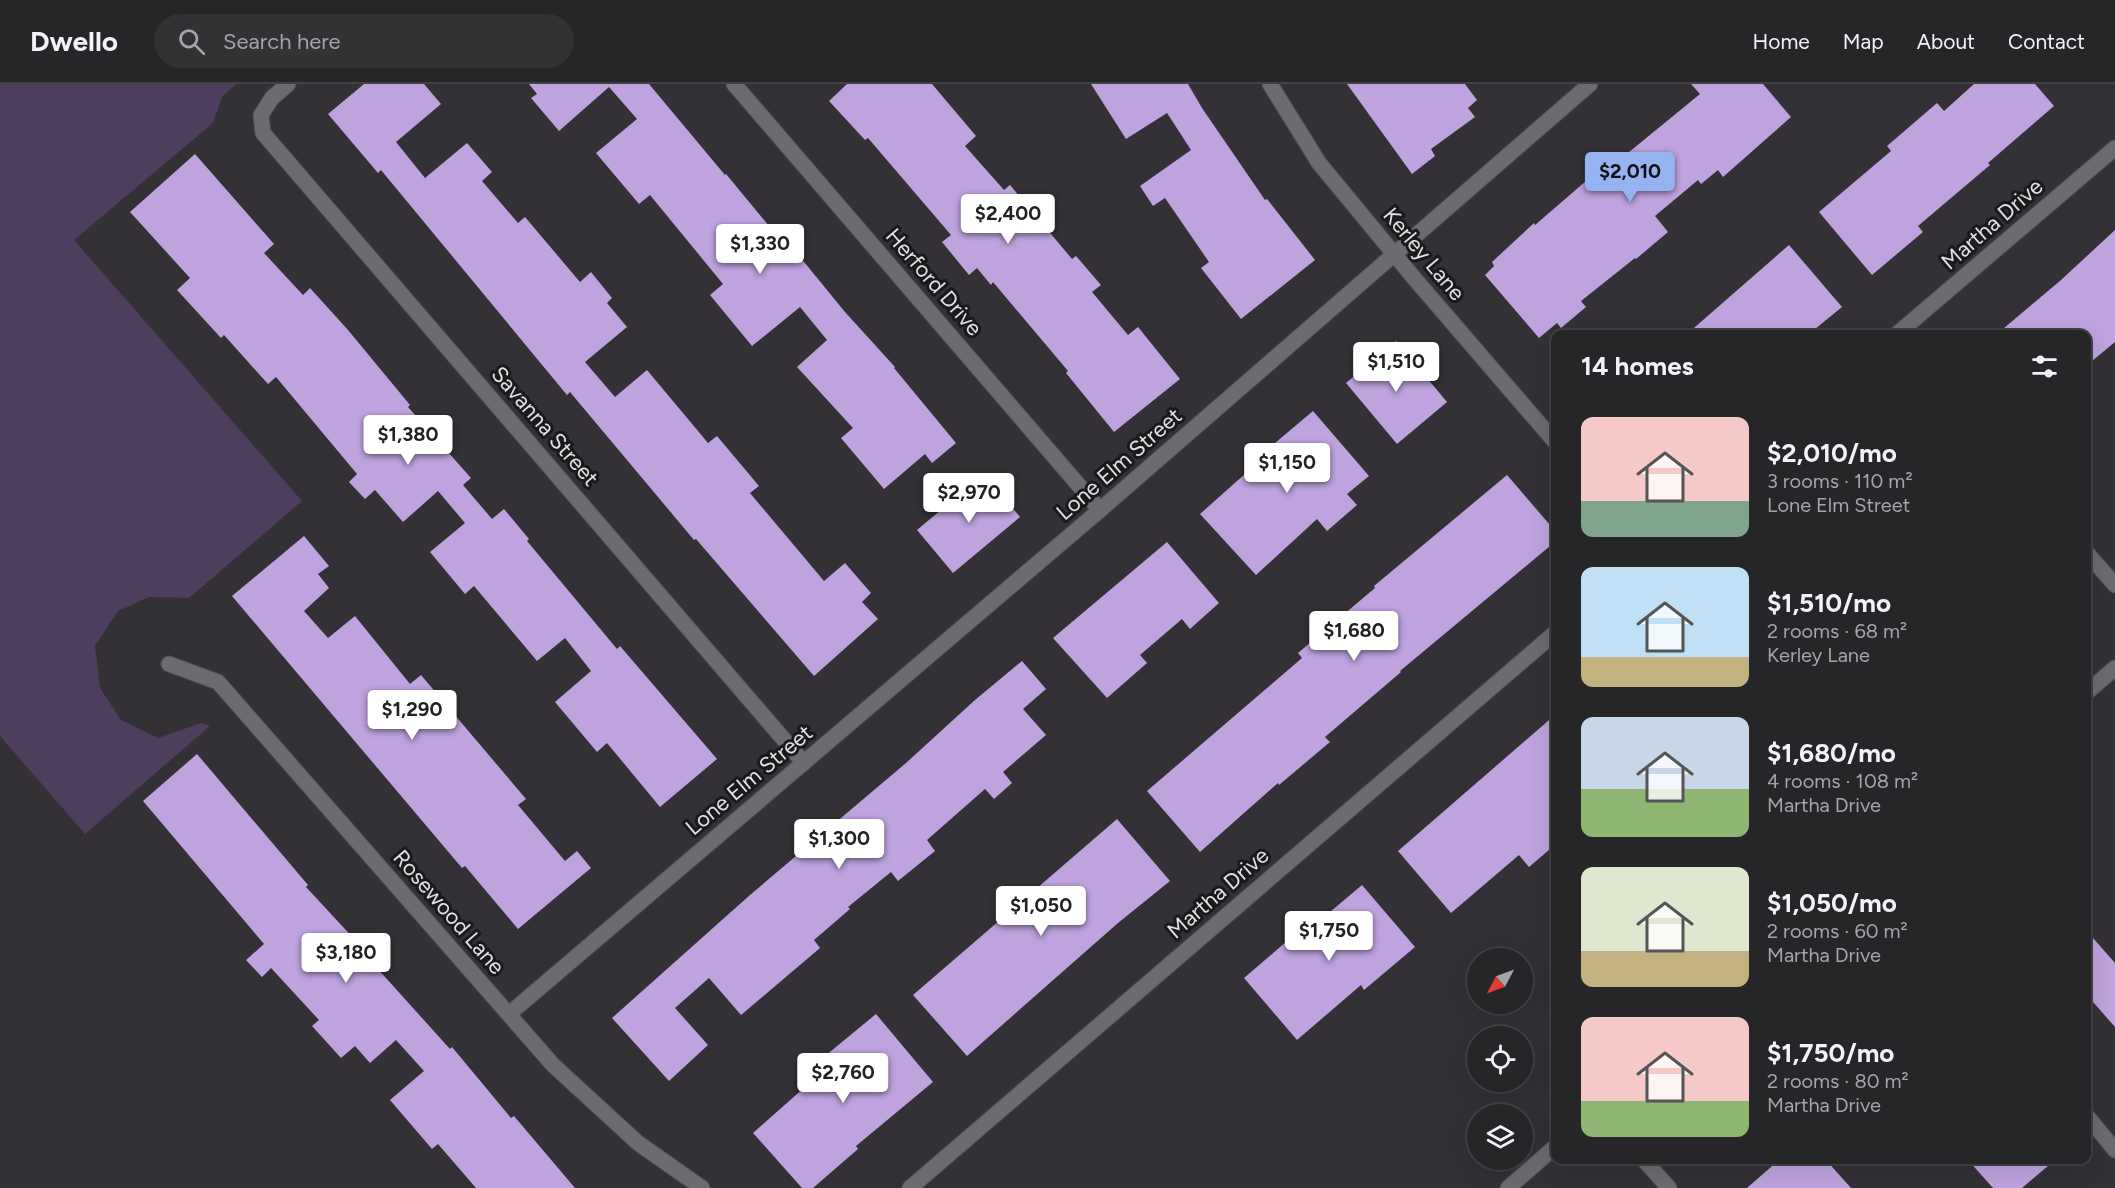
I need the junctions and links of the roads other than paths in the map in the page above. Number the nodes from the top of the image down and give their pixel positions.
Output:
1 (288, 84) edge
2 (734, 84) edge
3 (1270, 84) edge
4 (1590, 84) edge
5 (2115, 148) edge
6 (1394, 255) junction
7 (1904, 330) edge
8 (1551, 437) edge
9 (1100, 510) junction
10 (2091, 558) edge
11 (2115, 585) edge
12 (1551, 636) edge
13 (169, 664) dead end
14 (2115, 668) edge
15 (2091, 689) edge
16 (804, 763) junction
17 (509, 1014) junction
18 (2091, 1122) edge
19 (1551, 1150) edge
20 (2115, 1150) edge
21 (1648, 1164) edge
22 (702, 1188) edge
23 (910, 1188) edge
24 (1508, 1188) edge
25 (1670, 1188) edge

1 - 16 street, Savanna Street
2 - 9 street, Herford Drive
3 - 6 street, Kerley Lane
4 - 6 street, Lone Elm Street
5 - 7 street, Martha Drive
6 - 8 street, Kerley Lane
6 - 9 street, Lone Elm Street
9 - 16 street, Lone Elm Street
10 - 11 street
12 - 23 street, Martha Drive
13 - 17 street, Rosewood Lane
14 - 15 street
16 - 17 street, Lone Elm Street
17 - 22 street, Rosewood Lane
18 - 20 street
19 - 24 street
21 - 25 street

